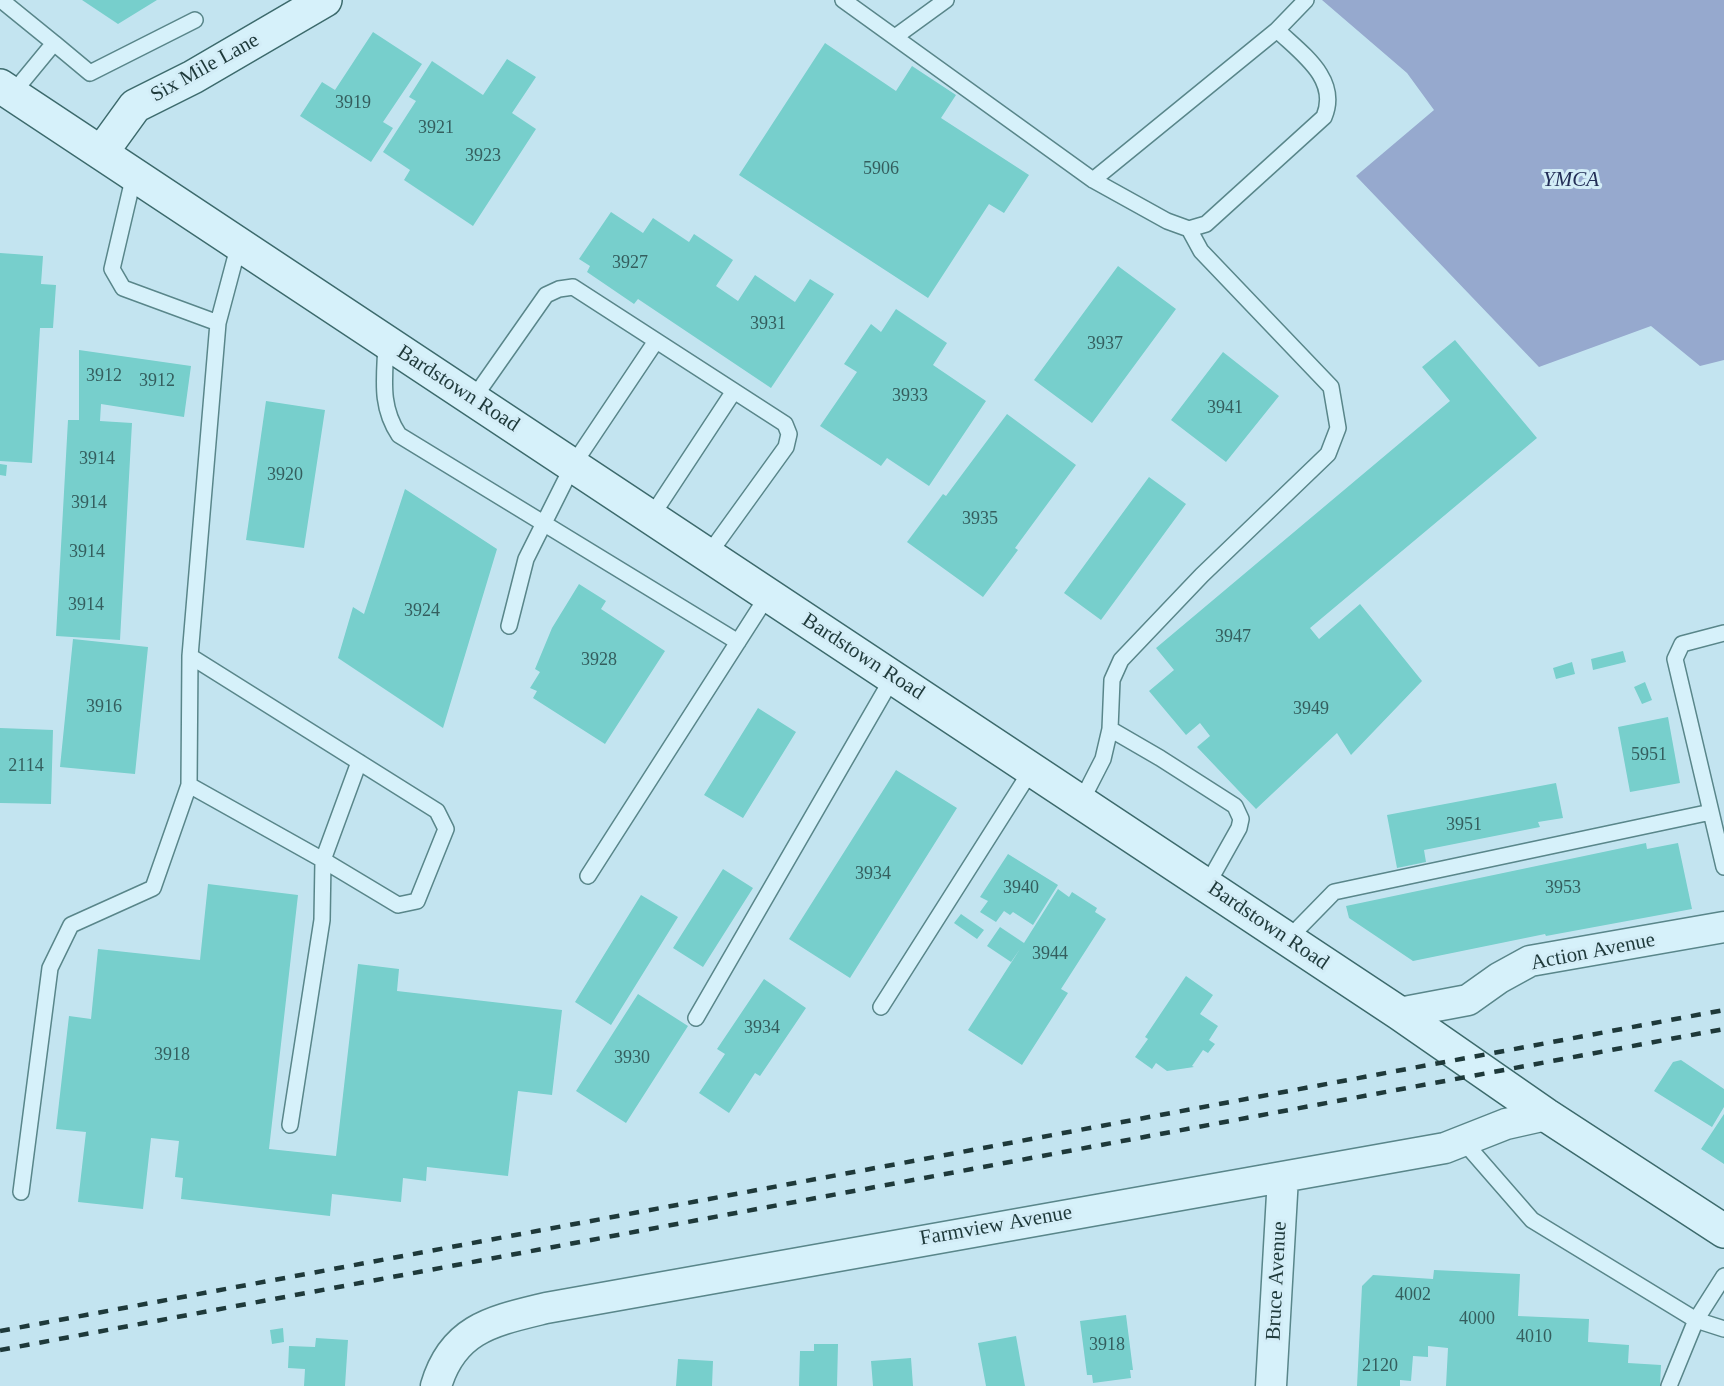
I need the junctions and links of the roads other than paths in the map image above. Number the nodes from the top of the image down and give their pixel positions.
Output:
1 (1, 0) edge
2 (325, 0) edge
3 (843, 0) edge
4 (946, 0) edge
5 (1306, 0) edge
6 (195, 20) dead end
7 (1276, 30) junction
8 (895, 37) junction
9 (54, 43) junction
10 (6, 90) edge
11 (101, 153) junction
12 (134, 175) junction
13 (1093, 180) junction
14 (1188, 229) junction
15 (239, 244) junction
16 (218, 323) junction
17 (656, 341) junction
18 (386, 342) junction
19 (734, 391) junction
20 (473, 399) junction
21 (573, 465) junction
22 (651, 517) junction
23 (544, 524) junction
24 (708, 555) junction
25 (768, 595) junction
26 (509, 626) dead end
27 (1724, 633) edge
28 (738, 642) junction
29 (190, 656) junction
30 (893, 677) junction
31 (1110, 729) junction
32 (358, 762) junction
33 (1032, 769) junction
34 (189, 785) junction
35 (1081, 802) junction
36 (1711, 812) junction
37 (323, 860) junction
38 (1724, 867) edge
39 (588, 876) dead end
40 (1207, 885) junction
41 (1724, 927) edge
42 (1288, 939) junction
43 (881, 1007) dead end
44 (1400, 1013) junction
45 (696, 1018) dead end
46 (1546, 1115) junction
47 (290, 1125) dead end
48 (1464, 1143) junction
49 (1282, 1177) junction
50 (21, 1192) dead end
51 (1724, 1231) edge
52 (1724, 1276) edge
53 (1695, 1320) junction
54 (1724, 1329) edge
55 (436, 1386) edge
56 (1271, 1386) edge
57 (1668, 1386) edge

1 - 9 lane
2 - 11 main road, Six Mile Lane
3 - 8 lane
4 - 8 lane
5 - 7 lane
6 - 9 lane
7 - 13 lane
7 - 14 lane
8 - 13 lane
9 - 10 lane
10 - 11 main road, Bardstown Road
11 - 12 main road, Bardstown Road
12 - 15 main road, Bardstown Road
12 - 16 lane
13 - 14 lane
14 - 31 lane
15 - 16 lane
15 - 18 main road, Bardstown Road
16 - 29 lane
17 - 19 lane
17 - 20 lane
17 - 21 lane
18 - 20 main road, Bardstown Road
18 - 23 lane
19 - 22 lane
19 - 24 lane
20 - 21 main road, Bardstown Road
21 - 22 main road, Bardstown Road
21 - 23 lane
22 - 24 main road, Bardstown Road
23 - 26 lane
23 - 28 lane
24 - 25 main road, Bardstown Road
25 - 28 lane
25 - 30 main road, Bardstown Road
27 - 36 lane
28 - 39 lane
29 - 32 lane
29 - 34 lane
30 - 33 main road, Bardstown Road
30 - 45 lane
31 - 35 lane
31 - 40 lane
32 - 37 lane
32 - 37 lane
33 - 35 main road, Bardstown Road
33 - 43 lane
34 - 37 lane
34 - 50 lane
35 - 40 main road, Bardstown Road
36 - 38 lane
36 - 42 lane
37 - 47 lane
40 - 42 main road, Bardstown Road
41 - 44 street, Action Avenue
42 - 44 main road, Bardstown Road
44 - 46 main road, Bardstown Road
46 - 48 street, Farmview Avenue
46 - 51 main road, Bardstown Road
48 - 49 street, Farmview Avenue
48 - 53 lane
49 - 55 street, Farmview Avenue
49 - 56 street, Bruce Avenue
52 - 53 lane
53 - 54 lane
53 - 57 lane

